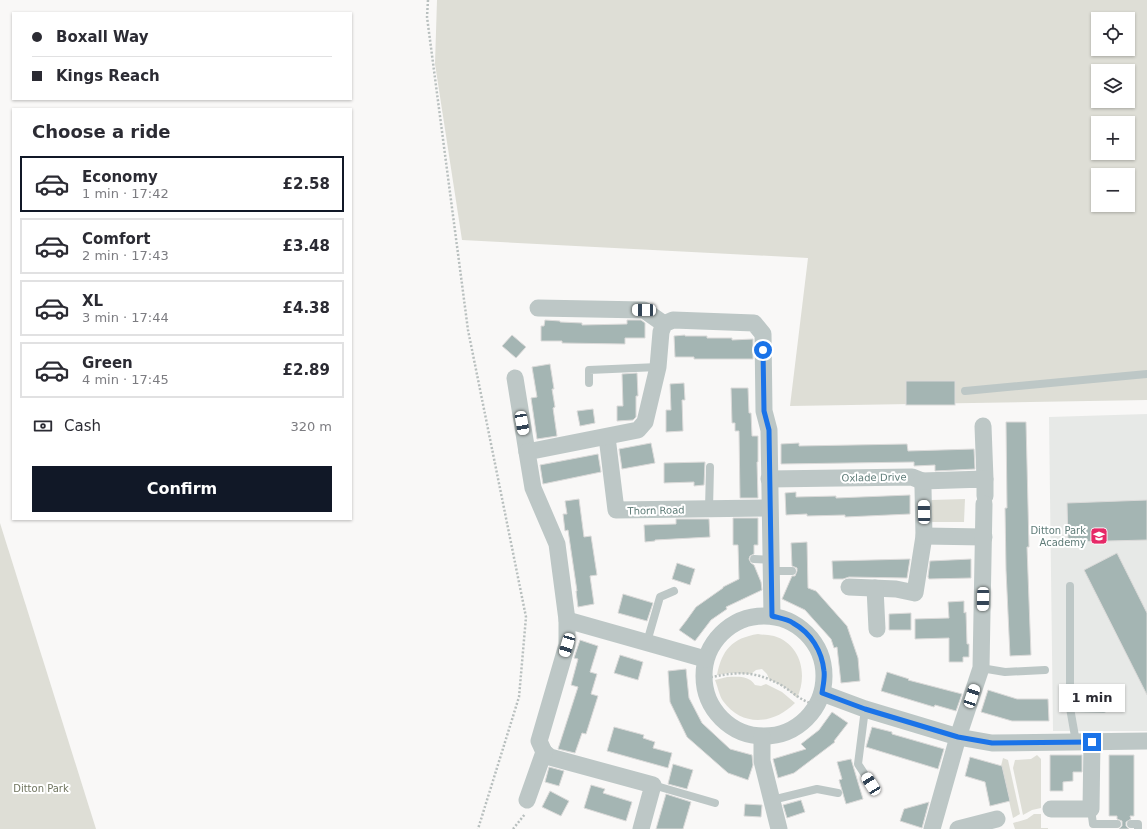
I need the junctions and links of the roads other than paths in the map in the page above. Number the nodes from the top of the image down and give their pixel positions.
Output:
1 (538, 308) dead end
2 (664, 324) junction
3 (658, 367) junction
4 (1147, 374) edge
5 (514, 378) dead end
6 (589, 384) dead end
7 (965, 391) dead end
8 (983, 426) dead end
9 (607, 437) junction
10 (528, 452) junction
11 (710, 467) dead end
12 (769, 479) junction
13 (985, 479) junction
14 (922, 481) junction
15 (769, 508) junction
16 (710, 509) junction
17 (924, 536) junction
18 (984, 537) junction
19 (765, 563) junction
20 (792, 571) dead end
21 (1070, 586) dead end
22 (849, 587) dead end
23 (875, 588) junction
24 (674, 590) dead end
25 (772, 616) junction
26 (567, 620) junction
27 (877, 629) dead end
28 (647, 642) junction
29 (705, 659) junction
30 (981, 668) junction
31 (1045, 670) dead end
32 (820, 699) junction
33 (1070, 708) junction
34 (865, 709) junction
35 (1103, 709) dead end
36 (762, 737) junction
37 (958, 737) junction
38 (1147, 741) edge
39 (1084, 742) junction
40 (544, 752) junction
41 (871, 784) dead end
42 (653, 785) junction
43 (838, 793) dead end
44 (527, 800) dead end
45 (772, 800) junction
46 (715, 802) dead end
47 (1051, 809) dead end
48 (1091, 809) junction
49 (997, 819) dead end
50 (1117, 824) dead end
51 (1130, 824) dead end
52 (641, 829) edge
53 (779, 829) edge
54 (932, 829) edge
55 (958, 829) edge
56 (1138, 829) edge

1 - 2 street
2 - 3 street
2 - 12 street
3 - 6 lane
3 - 9 street
4 - 7 lane
5 - 10 street
8 - 13 street
9 - 10 street
9 - 16 street, Thorn Road
10 - 26 street
11 - 16 lane
12 - 14 street, Oxlade Drive
12 - 15 street
13 - 14 street, Oxlade Drive
13 - 18 street
14 - 17 street
15 - 16 street, Thorn Road
15 - 19 street
17 - 18 street
17 - 23 street
18 - 30 street
19 - 20 lane
19 - 25 street
21 - 33 lane
22 - 23 street
23 - 27 street
24 - 28 lane
25 - 29 street
25 - 32 street
26 - 28 street
26 - 40 street
28 - 29 street
29 - 36 street
30 - 31 lane
30 - 37 street
32 - 34 street
32 - 36 street
33 - 35 lane
33 - 39 lane
34 - 37 street
34 - 41 lane
36 - 45 street
37 - 39 street
37 - 54 street
38 - 39 street
39 - 48 street
40 - 42 street
40 - 44 street
42 - 46 lane
42 - 52 street
43 - 45 lane
45 - 53 street
47 - 48 street
48 - 50 lane
49 - 55 street
51 - 56 lane

